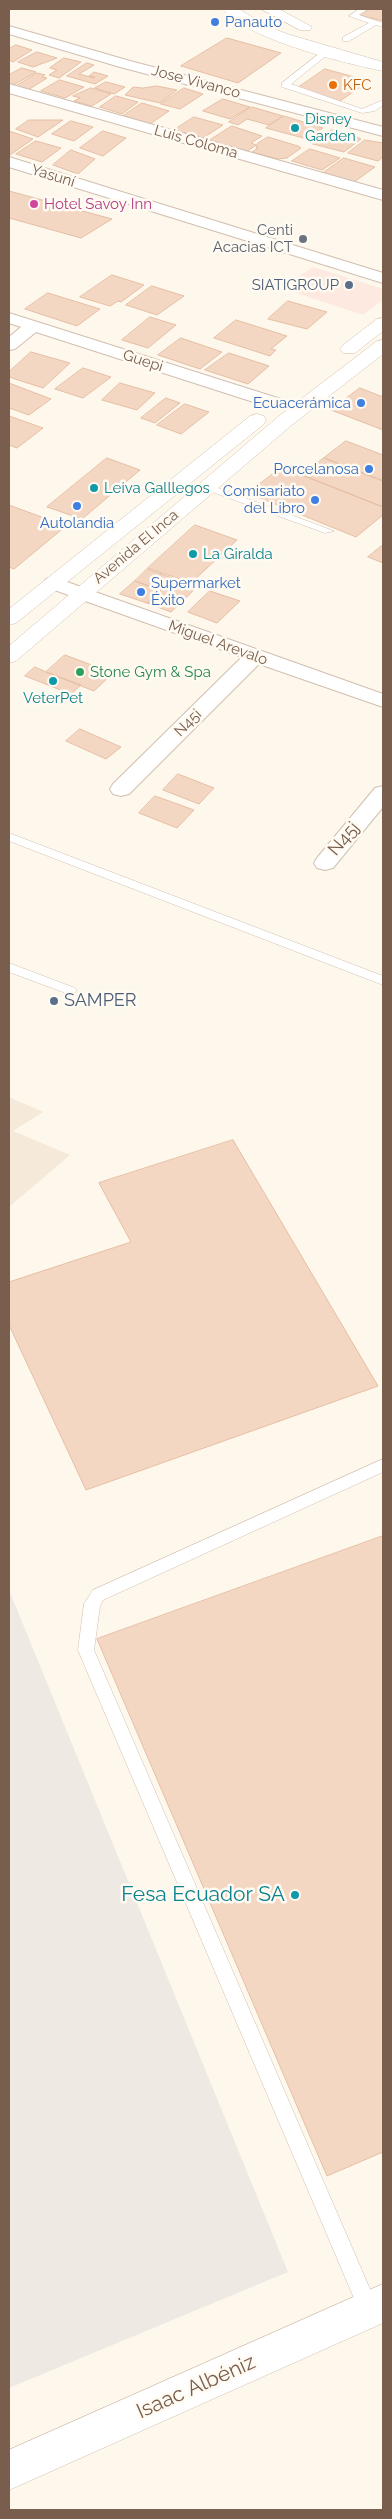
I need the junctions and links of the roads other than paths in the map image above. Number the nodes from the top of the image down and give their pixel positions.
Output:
1 (230, 9) edge
2 (268, 9) edge
3 (364, 9) edge
4 (374, 23) junction
5 (383, 25) edge
6 (9, 30) edge
7 (346, 39) junction
8 (365, 44) dead end
9 (328, 51) junction
10 (383, 67) edge
11 (9, 88) edge
12 (383, 102) edge
13 (383, 132) edge
14 (9, 162) edge
15 (383, 195) edge
16 (383, 278) edge
17 (9, 318) edge
18 (383, 323) edge
19 (34, 326) junction
20 (9, 345) edge
21 (383, 345) edge
22 (278, 404) junction
23 (207, 487) junction
24 (329, 531) dead end
25 (53, 584) junction
26 (80, 594) junction
27 (9, 619) edge
28 (255, 656) junction
29 (9, 657) edge
30 (383, 701) edge
31 (121, 789) dead end
32 (383, 793) edge
33 (9, 837) edge
34 (325, 863) dead end
35 (9, 967) edge
36 (383, 981) edge
37 (71, 991) dead end
38 (383, 1465) edge
39 (376, 2307) edge
40 (9, 2470) edge

1 - 9 main road
2 - 7 main road
3 - 4 lane
4 - 5 lane
4 - 7 lane
6 - 13 street, Jose Vivanco
7 - 8 main road
9 - 10 main road
9 - 12 lane
11 - 15 street, Luis Coloma
14 - 16 street, Yasuní
17 - 19 street, Guepi
18 - 22 main road, Avenida El Inca
19 - 20 street
19 - 22 street, Guepi
21 - 23 main road, Avenida El Inca
22 - 25 main road, Avenida El Inca
23 - 24 lane
23 - 26 main road, Avenida El Inca
25 - 26 street, Miguel Arevalo
25 - 27 main road, Avenida El Inca
26 - 28 street, Miguel Arevalo
26 - 29 main road, Avenida El Inca
28 - 30 street, Miguel Arevalo
28 - 31 street, N45i
32 - 34 street, N45j
33 - 36 lane
35 - 37 lane
38 - 39 lane
39 - 40 main road, Isaac Albéniz

